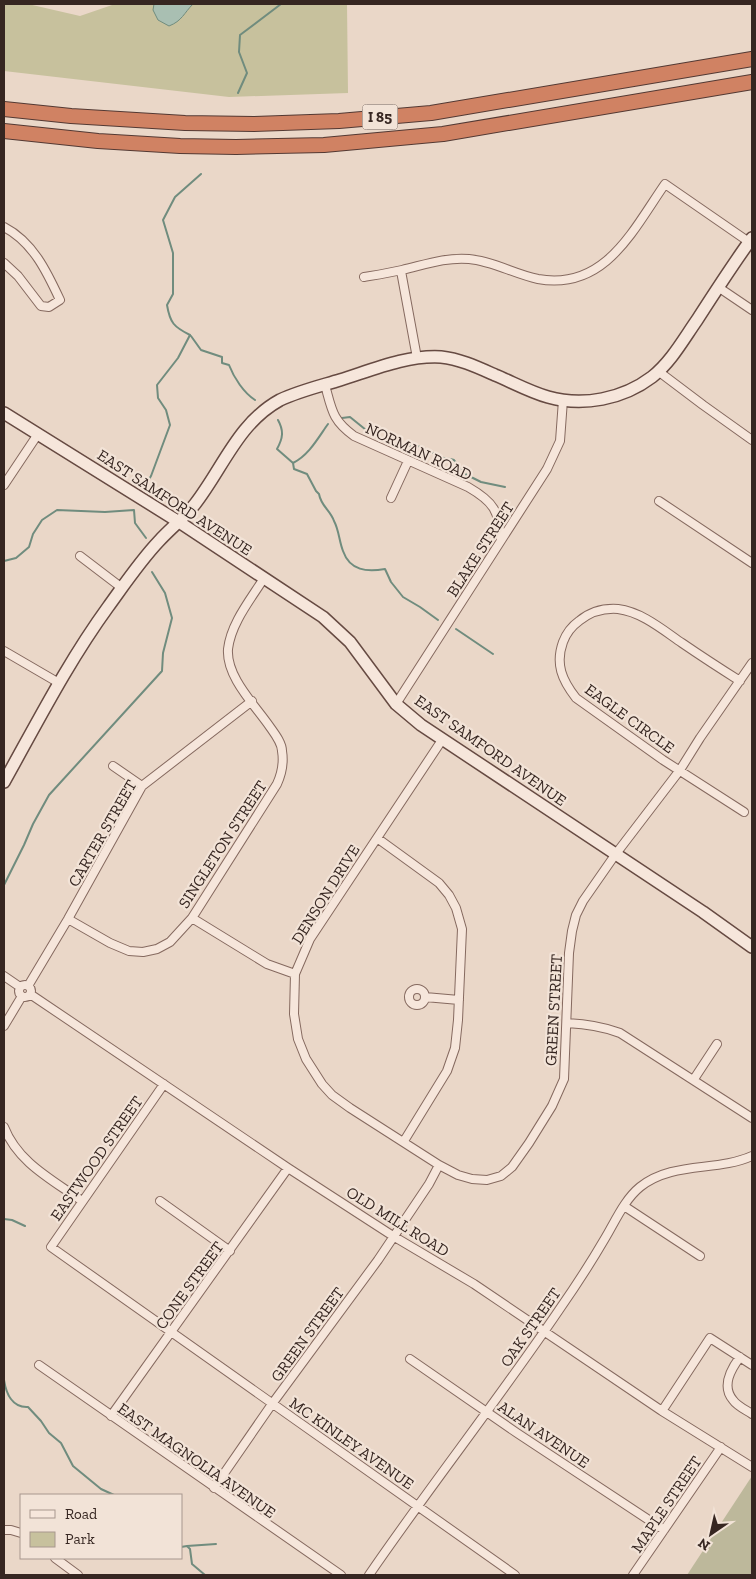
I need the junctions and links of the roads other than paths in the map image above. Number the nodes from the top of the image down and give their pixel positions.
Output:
1 (752, 59) edge
2 (752, 82) edge
3 (4, 108) edge
4 (4, 131) edge
5 (4, 227) edge
6 (751, 240) edge
7 (4, 263) edge
8 (401, 271) junction
9 (364, 277) dead end
10 (718, 287) junction
11 (752, 310) edge
12 (417, 358) junction
13 (658, 371) junction
14 (325, 385) junction
15 (563, 400) junction
16 (4, 413) edge
17 (38, 434) junction
18 (752, 440) edge
19 (408, 461) junction
20 (4, 485) edge
21 (391, 498) dead end
22 (659, 501) dead end
23 (179, 522) junction
24 (501, 540) junction
25 (80, 556) dead end
26 (752, 563) edge
27 (264, 578) junction
28 (122, 588) junction
29 (4, 651) edge
30 (752, 663) edge
31 (740, 681) junction
32 (60, 683) junction
33 (252, 701) junction
34 (396, 704) junction
35 (442, 740) junction
36 (113, 766) dead end
37 (680, 770) junction
38 (4, 782) edge
39 (142, 786) junction
40 (744, 812) dead end
41 (377, 838) junction
42 (615, 854) junction
43 (192, 918) junction
44 (68, 919) junction
45 (752, 947) edge
46 (295, 974) junction
47 (4, 976) edge
48 (24, 986) junction
49 (30, 994) junction
50 (22, 996) junction
51 (425, 997) dead end
52 (459, 1000) junction
53 (567, 1023) junction
54 (4, 1026) edge
55 (717, 1044) dead end
56 (694, 1079) junction
57 (164, 1084) junction
58 (752, 1118) edge
59 (4, 1127) edge
60 (404, 1141) junction
61 (752, 1156) edge
62 (439, 1165) junction
63 (288, 1168) junction
64 (82, 1201) junction
65 (160, 1201) dead end
66 (624, 1206) junction
67 (393, 1236) junction
68 (51, 1247) joint
69 (230, 1251) junction
70 (700, 1256) dead end
71 (172, 1332) junction
72 (544, 1332) junction
73 (740, 1357) junction
74 (410, 1359) dead end
75 (39, 1365) dead end
76 (752, 1365) edge
77 (272, 1404) junction
78 (662, 1411) junction
79 (487, 1412) junction
80 (752, 1414) edge
81 (111, 1416) junction
82 (721, 1447) junction
83 (752, 1467) edge
84 (214, 1488) junction
85 (416, 1506) junction
86 (4, 1530) edge
87 (664, 1530) junction
88 (20, 1533) edge
89 (56, 1559) edge
90 (78, 1575) edge
91 (340, 1575) edge
92 (369, 1575) edge
93 (516, 1575) edge
94 (634, 1575) edge

1 - 3 highway, I 85
2 - 4 highway, I 85
5 - 7 street
6 - 8 street
6 - 10 main road
8 - 9 street
8 - 12 street
10 - 11 street
10 - 13 main road
12 - 14 main road
12 - 15 main road
13 - 15 main road
13 - 18 street
14 - 19 street, NORMAN ROAD
14 - 23 main road
15 - 24 street, BLAKE STREET
16 - 17 main road, EAST SAMFORD AVENUE
17 - 20 street
17 - 23 main road, EAST SAMFORD AVENUE
19 - 21 street
19 - 24 street, NORMAN ROAD
22 - 26 street
23 - 27 main road, EAST SAMFORD AVENUE
23 - 28 main road
24 - 34 street, BLAKE STREET
25 - 28 street
27 - 33 street, SINGLETON STREET
27 - 34 main road, EAST SAMFORD AVENUE
28 - 32 main road
29 - 32 street
30 - 31 street, GREEN STREET
31 - 37 street, GREEN STREET
31 - 37 street, EAGLE CIRCLE
32 - 38 main road
33 - 39 street, CARTER STREET
33 - 43 street, SINGLETON STREET
34 - 35 main road, EAST SAMFORD AVENUE
35 - 41 street, DENSON DRIVE
35 - 42 main road, EAST SAMFORD AVENUE
36 - 39 street
37 - 40 street, EAGLE CIRCLE
37 - 42 street, GREEN STREET
39 - 44 street, CARTER STREET
41 - 46 street, DENSON DRIVE
41 - 52 street
42 - 45 main road, EAST SAMFORD AVENUE
42 - 53 street, GREEN STREET
43 - 44 street, SINGLETON STREET
43 - 46 street
44 - 48 street, CARTER STREET
46 - 60 street, DENSON DRIVE
47 - 48 street
48 - 49 street
48 - 50 street
49 - 50 street
49 - 57 street, OLD MILL ROAD
50 - 54 street
51 - 52 street
52 - 60 street
53 - 56 street
53 - 62 street, GREEN STREET
55 - 56 street
56 - 58 street
57 - 63 street, OLD MILL ROAD
57 - 64 street, EASTWOOD STREET
59 - 64 street
60 - 62 street, DENSON DRIVE
61 - 66 street, OAK STREET
62 - 67 street, GREEN STREET
63 - 67 street, OLD MILL ROAD
63 - 69 street, CONE STREET
64 - 68 street, EASTWOOD STREET
65 - 69 street
66 - 70 street
66 - 72 street, OAK STREET
67 - 72 street, OLD MILL ROAD
67 - 77 street, GREEN STREET
68 - 71 street, MC KINLEY AVENUE
69 - 71 street, CONE STREET
71 - 77 street, MC KINLEY AVENUE
71 - 81 street, CONE STREET
72 - 78 street, OLD MILL ROAD
72 - 79 street, OAK STREET
73 - 76 street
73 - 78 street
73 - 80 street
74 - 79 street, ALAN AVENUE
75 - 81 street, EAST MAGNOLIA AVENUE
77 - 84 street, GREEN STREET
77 - 85 street, MC KINLEY AVENUE
78 - 82 street, OLD MILL ROAD
79 - 85 street, OAK STREET
79 - 87 street, ALAN AVENUE
81 - 84 street, EAST MAGNOLIA AVENUE
82 - 83 street, OLD MILL ROAD
82 - 87 street, MAPLE STREET
84 - 91 street, EAST MAGNOLIA AVENUE
85 - 92 street, OAK STREET
85 - 93 street, MC KINLEY AVENUE
86 - 88 street
87 - 94 street, MAPLE STREET
89 - 90 street

